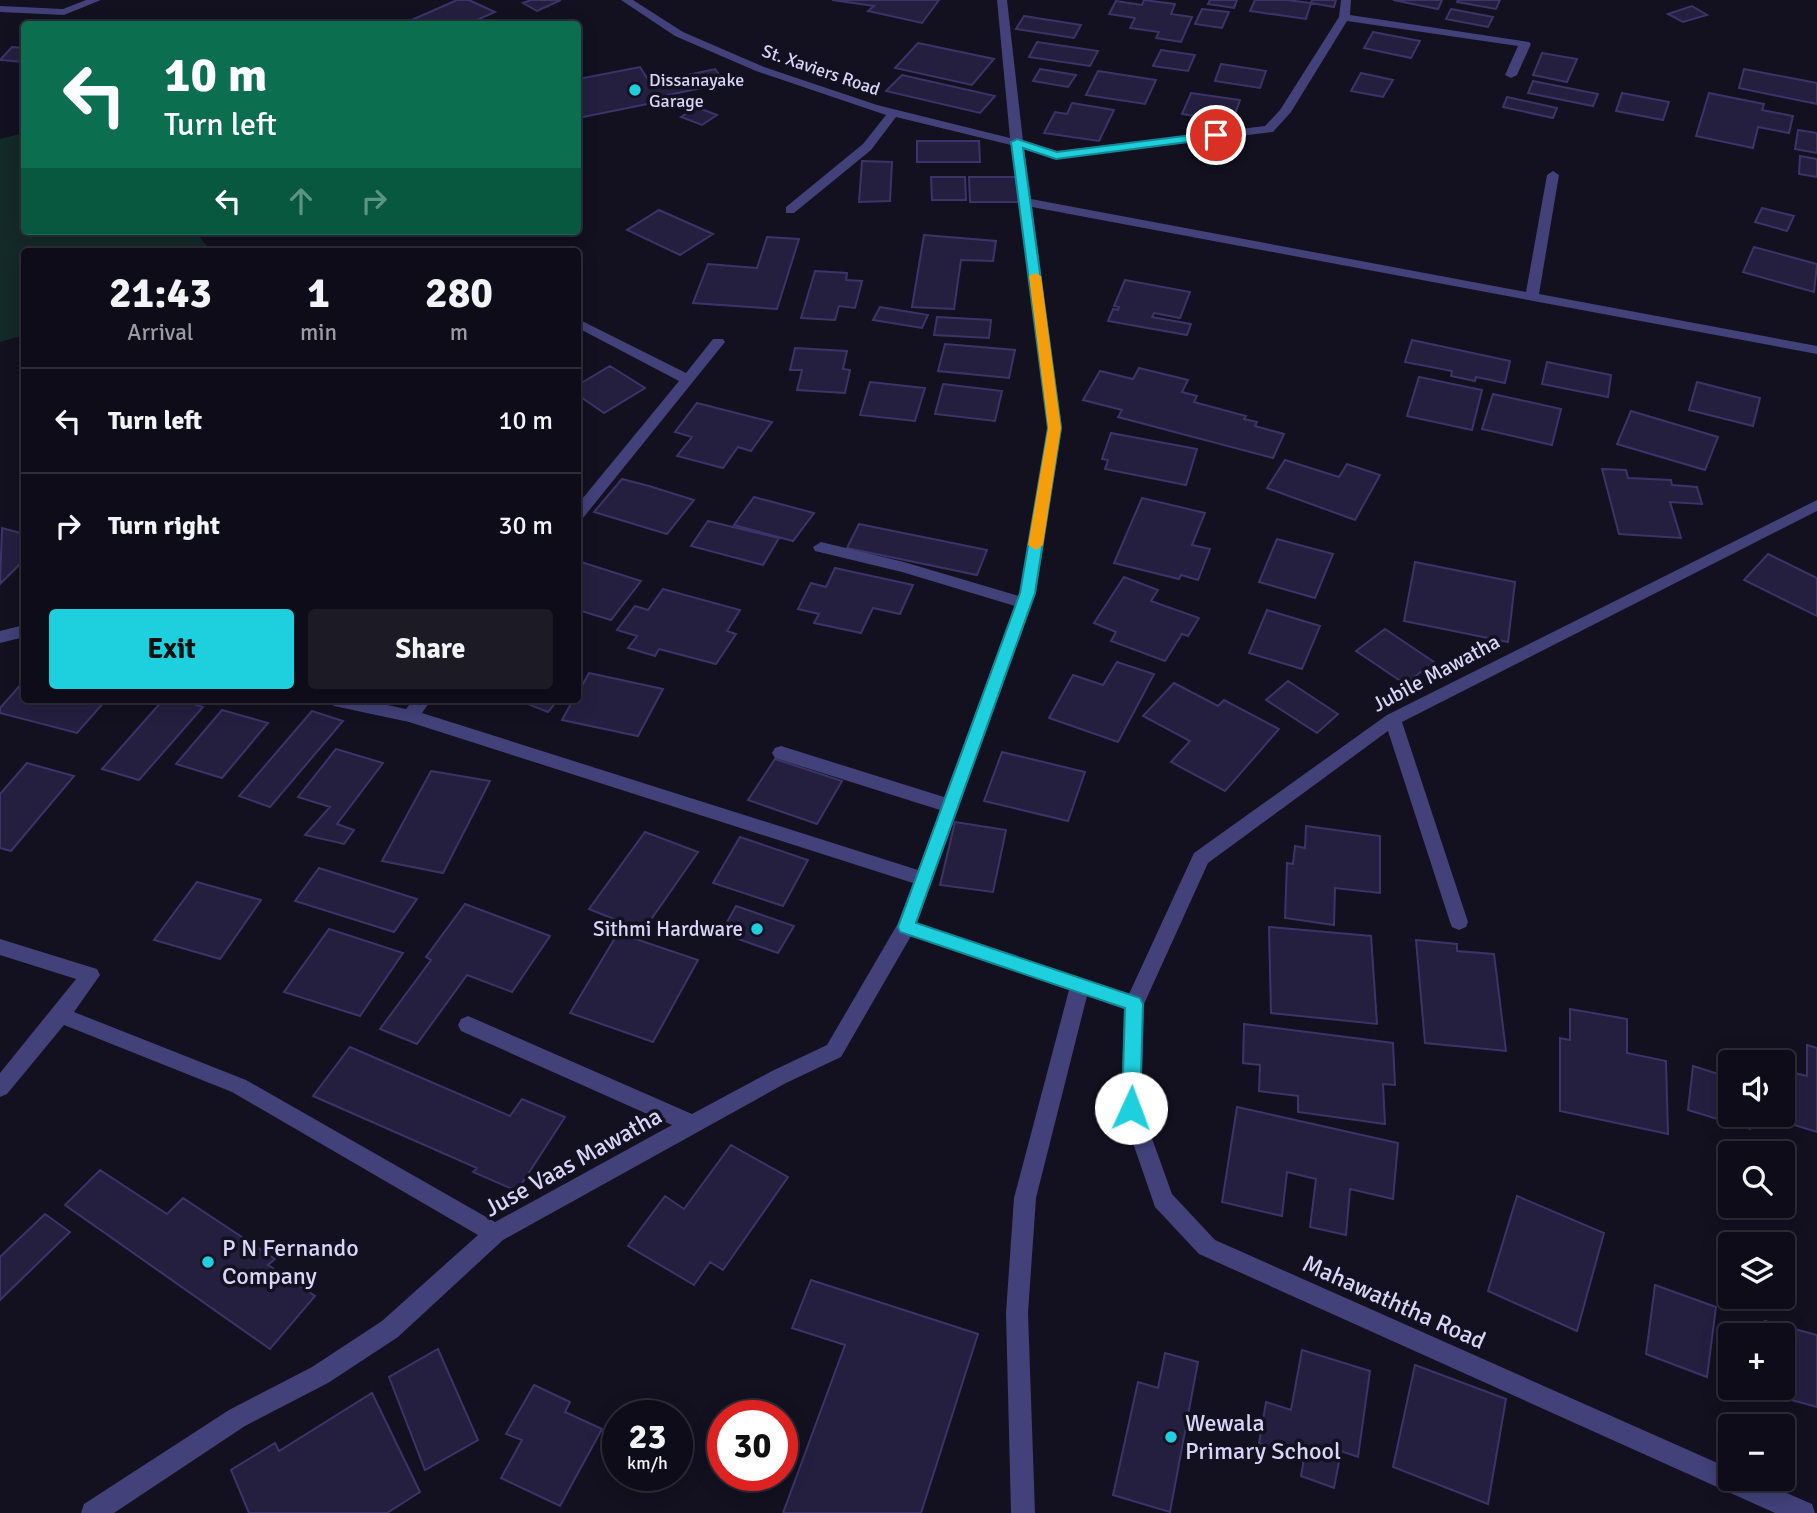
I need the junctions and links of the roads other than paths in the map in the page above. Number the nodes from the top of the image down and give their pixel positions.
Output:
1 (96, 0) edge
2 (626, 0) edge
3 (1002, 0) edge
4 (1346, 0) edge
5 (0, 9) edge
6 (1344, 17) junction
7 (1511, 75) dead end
8 (893, 113) junction
9 (1017, 142) junction
10 (1553, 175) dead end
11 (1025, 201) junction
12 (790, 210) dead end
13 (1532, 296) junction
14 (581, 325) edge
15 (718, 342) dead end
16 (1817, 349) edge
17 (689, 380) junction
18 (1817, 505) edge
19 (581, 510) edge
20 (821, 547) dead end
21 (1024, 603) junction
22 (21, 632) edge
23 (0, 636) edge
24 (348, 703) edge
25 (421, 703) edge
26 (410, 716) junction
27 (1393, 719) junction
28 (780, 753) dead end
29 (950, 806) junction
30 (924, 879) junction
31 (1459, 922) dead end
32 (906, 927) junction
33 (0, 947) edge
34 (1080, 987) junction
35 (1134, 1004) junction
36 (60, 1015) junction
37 (468, 1024) dead end
38 (0, 1088) edge
39 (694, 1125) junction
40 (495, 1233) junction
41 (93, 1513) edge
42 (1023, 1513) edge
43 (1803, 1513) edge

1 - 5 street
2 - 8 street, St. Xaviers Road
3 - 9 street, Juse Vaas Mawatha
4 - 6 street
6 - 7 street
6 - 9 street, St. Xaviers Road
8 - 9 street, St. Xaviers Road
8 - 12 street
9 - 11 street, Juse Vaas Mawatha
10 - 13 street
11 - 13 street
11 - 21 street, Juse Vaas Mawatha
13 - 16 street
14 - 17 street
15 - 17 street
17 - 19 street
18 - 27 street, Jubile Mawatha
20 - 21 street
21 - 29 street, Juse Vaas Mawatha
22 - 23 street
24 - 26 street
25 - 26 street
26 - 30 street
27 - 31 street
27 - 35 street, Jubile Mawatha
28 - 29 street
29 - 30 street, Juse Vaas Mawatha
30 - 32 street, Juse Vaas Mawatha
32 - 34 street
32 - 39 street, Juse Vaas Mawatha
33 - 36 street
34 - 35 street
34 - 42 street
35 - 43 street, Mahawaththa Road
36 - 38 street
36 - 40 street
37 - 39 street
39 - 40 street, Juse Vaas Mawatha
40 - 41 street, Juse Vaas Mawatha

